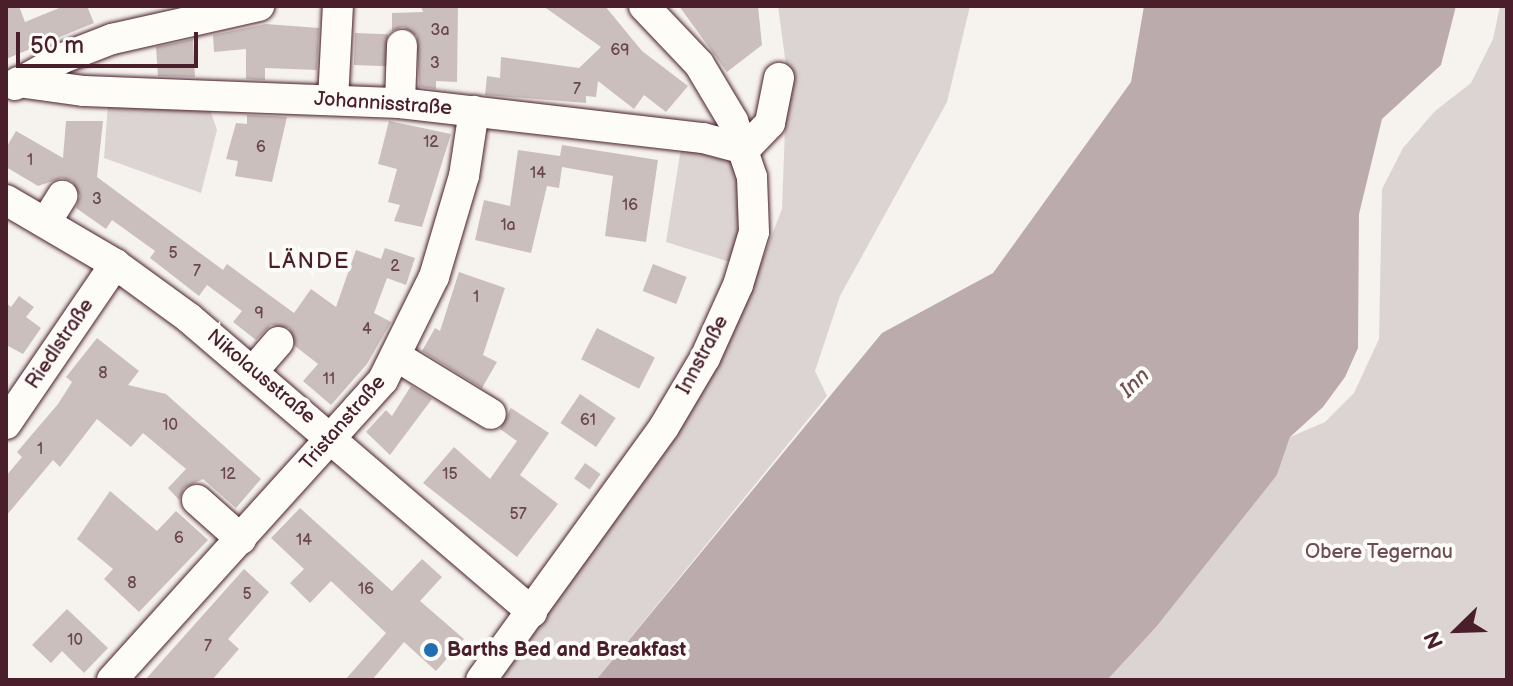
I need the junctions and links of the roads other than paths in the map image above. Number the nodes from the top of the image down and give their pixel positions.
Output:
1 (259, 6) edge
2 (338, 6) edge
3 (644, 6) edge
4 (402, 45) dead end
5 (779, 78) dead end
6 (12, 87) edge
7 (333, 100) junction
8 (400, 103) junction
9 (474, 111) junction
10 (745, 149) junction
11 (62, 196) dead end
12 (6, 200) edge
13 (46, 222) junction
14 (115, 264) junction
15 (278, 342) dead end
16 (396, 356) junction
17 (254, 370) junction
18 (491, 414) dead end
19 (6, 424) edge
20 (332, 437) junction
21 (197, 500) dead end
22 (241, 539) junction
23 (532, 612) junction
24 (112, 680) edge
25 (481, 680) edge

1 - 6 street
2 - 7 street
3 - 10 street, Innstraße
4 - 8 street
5 - 10 street
6 - 7 street, Johannisstraße
7 - 8 street, Johannisstraße
8 - 9 street, Johannisstraße
9 - 10 street, Johannisstraße
9 - 16 street, Tristanstraße
10 - 23 street, Innstraße
11 - 13 street
12 - 13 street, Nikolausstraße
13 - 14 street, Nikolausstraße
14 - 17 street, Nikolausstraße
14 - 19 street, Riedlstraße
15 - 17 street
16 - 18 street
16 - 20 street, Tristanstraße
17 - 20 street, Nikolausstraße
20 - 22 street, Tristanstraße
20 - 23 street, Nikolausstraße
21 - 22 street
22 - 24 street, Tristanstraße
23 - 25 street, Innstraße

